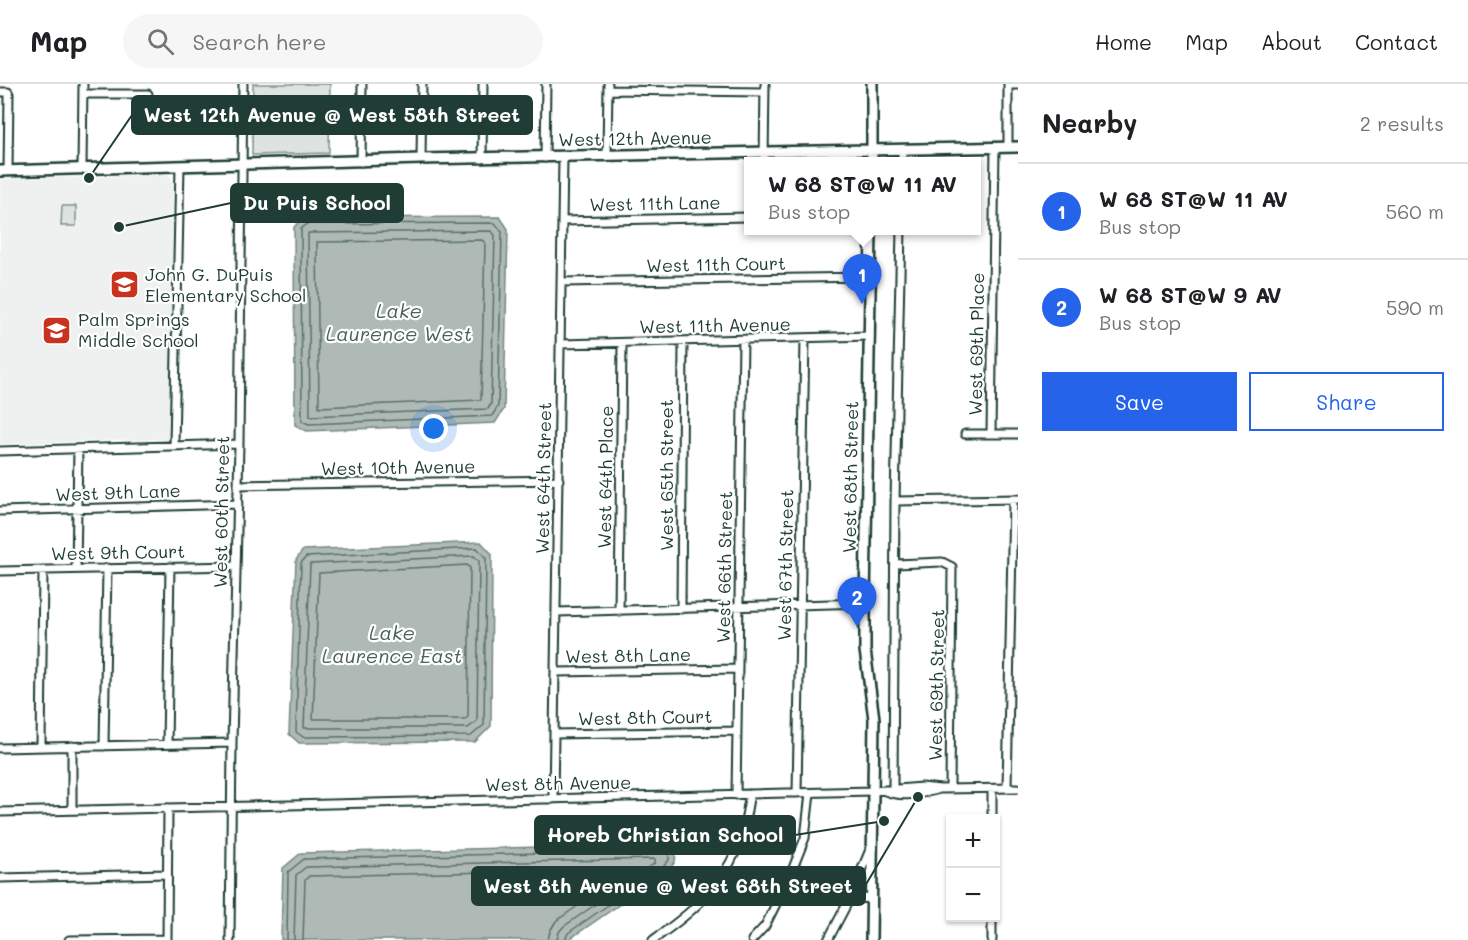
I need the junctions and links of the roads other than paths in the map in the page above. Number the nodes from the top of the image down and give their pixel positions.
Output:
1 (84, 84) edge
2 (243, 84) edge
3 (362, 84) edge
4 (422, 84) edge
5 (483, 84) edge
6 (546, 84) edge
7 (765, 84) edge
8 (872, 84) edge
9 (1008, 85) edge
10 (1018, 85) edge
11 (608, 87) edge
12 (0, 92) edge
13 (764, 92) junction
14 (83, 94) junction
15 (148, 94) dead end
16 (995, 147) junction
17 (1013, 147) edge
18 (902, 149) junction
19 (872, 150) junction
20 (607, 156) junction
21 (764, 157) edge
22 (872, 157) edge
23 (902, 157) edge
24 (545, 158) junction
25 (563, 158) junction
26 (421, 159) junction
27 (482, 159) junction
28 (361, 162) junction
29 (242, 165) junction
30 (180, 166) junction
31 (82, 169) junction
32 (4, 171) edge
33 (744, 217) edge
34 (562, 221) junction
35 (871, 235) edge
36 (901, 235) edge
37 (870, 277) junction
38 (561, 282) junction
39 (870, 336) junction
40 (806, 338) junction
41 (743, 340) junction
42 (683, 342) junction
43 (622, 343) junction
44 (561, 344) junction
45 (965, 434) dead end
46 (991, 434) junction
47 (1018, 434) edge
48 (239, 444) junction
49 (174, 446) junction
50 (78, 449) junction
51 (0, 451) edge
52 (559, 480) junction
53 (238, 485) junction
54 (1016, 499) edge
55 (895, 501) junction
56 (238, 504) junction
57 (76, 509) junction
58 (0, 511) edge
59 (896, 564) junction
60 (236, 566) junction
61 (170, 567) junction
62 (107, 568) junction
63 (76, 569) junction
64 (43, 570) junction
65 (0, 571) edge
66 (865, 603) junction
67 (801, 605) junction
68 (739, 608) junction
69 (681, 609) junction
70 (619, 610) junction
71 (557, 612) junction
72 (738, 669) junction
73 (556, 672) junction
74 (736, 731) junction
75 (554, 734) junction
76 (232, 743) junction
77 (168, 744) junction
78 (72, 746) junction
79 (104, 746) junction
80 (41, 747) junction
81 (0, 748) edge
82 (1007, 788) junction
83 (1018, 788) edge
84 (950, 789) junction
85 (992, 789) junction
86 (889, 790) junction
87 (873, 791) junction
88 (797, 793) junction
89 (810, 793) junction
90 (750, 794) junction
91 (736, 795) junction
92 (553, 799) junction
93 (232, 807) junction
94 (168, 808) junction
95 (72, 810) junction
96 (0, 812) edge
97 (992, 814) edge
98 (872, 845) junction
99 (167, 874) junction
100 (0, 878) edge
101 (872, 898) junction
102 (848, 902) junction
103 (992, 922) edge
104 (167, 939) edge
105 (69, 940) edge
106 (230, 940) edge
107 (653, 940) edge
108 (752, 940) edge
109 (828, 940) edge
110 (871, 940) edge
111 (992, 940) edge

1 - 14 street
2 - 29 street, West 60th Street
3 - 28 street
4 - 26 street
5 - 27 street
6 - 24 street
7 - 13 street
8 - 19 main road
9 - 10 street
9 - 17 street
11 - 13 street
11 - 20 street
12 - 32 street
13 - 21 street
14 - 15 street
14 - 31 street
16 - 17 main road, West 12th Avenue
16 - 18 main road, West 12th Avenue
16 - 46 street, West 69th Place
18 - 19 main road, West 12th Avenue
18 - 23 street
19 - 21 main road, West 12th Avenue
19 - 22 main road
20 - 21 main road, West 12th Avenue
20 - 25 main road, West 12th Avenue
24 - 25 main road, West 12th Avenue
24 - 27 main road, West 12th Avenue
25 - 34 street, West 64th Street
26 - 27 main road, West 12th Avenue
26 - 28 main road, West 12th Avenue
28 - 29 main road, West 12th Avenue
29 - 30 main road, West 12th Avenue
29 - 48 street, West 60th Street
30 - 31 main road, West 12th Avenue
30 - 49 street
31 - 32 main road, West 12th Avenue
33 - 34 street, West 11th Lane
34 - 38 street, West 64th Street
35 - 37 main road, West 68th Street
36 - 55 street
37 - 38 street, West 11th Court
37 - 39 main road, West 68th Street
38 - 44 street, West 64th Street
39 - 40 street, West 11th Avenue
39 - 66 main road, West 68th Street
40 - 41 street, West 11th Avenue
40 - 67 street, West 67th Street
41 - 42 street, West 11th Avenue
41 - 68 street, West 66th Street
42 - 43 street, West 11th Avenue
42 - 69 street, West 65th Street
43 - 44 street, West 11th Avenue
43 - 70 street, West 64th Place
44 - 52 street, West 64th Street
45 - 46 street
46 - 47 street
48 - 49 street
48 - 53 street, West 60th Street
49 - 50 street
50 - 51 street
50 - 57 street
52 - 53 street, West 10th Avenue
52 - 71 street, West 64th Street
53 - 56 street, West 60th Street
54 - 55 street
54 - 82 street
55 - 59 street
56 - 57 street, West 9th Lane
56 - 60 street, West 60th Street
57 - 58 street, West 9th Lane
57 - 63 street
59 - 84 street, West 69th Street
59 - 86 street
60 - 61 street, West 9th Court
60 - 76 street, West 60th Street
61 - 62 street, West 9th Court
61 - 77 street
62 - 63 street, West 9th Court
62 - 79 street
63 - 64 street, West 9th Court
64 - 65 street, West 9th Court
64 - 80 street
66 - 67 street
66 - 87 main road, West 68th Street
67 - 68 street
67 - 88 street, West 67th Street
68 - 69 street
68 - 72 street, West 66th Street
69 - 70 street
70 - 71 street
71 - 73 street, West 64th Street
72 - 73 street, West 8th Lane
72 - 74 street, West 66th Street
73 - 75 street, West 64th Street
74 - 75 street, West 8th Court
74 - 91 street, West 66th Street
75 - 92 street, West 64th Street
76 - 77 street
76 - 93 street, West 60th Street
77 - 79 street
78 - 79 street
78 - 80 street
78 - 95 street
80 - 81 street
82 - 83 street, West 8th Avenue
82 - 85 street, West 8th Avenue
84 - 85 street, West 8th Avenue
84 - 86 street, West 8th Avenue
85 - 97 street
86 - 87 street, West 8th Avenue
87 - 89 street, West 8th Avenue
87 - 98 main road, West 68th Street
88 - 89 street, West 8th Avenue
88 - 90 street, West 8th Avenue
89 - 108 street
90 - 91 street, West 8th Avenue
90 - 107 street
91 - 92 street, West 8th Avenue
92 - 93 street, West 8th Avenue
93 - 94 street, West 8th Avenue
93 - 106 street, West 60th Street
94 - 95 street, West 8th Avenue
94 - 99 street
95 - 96 street, West 8th Avenue
98 - 101 main road, West 68th Street
98 - 102 street
99 - 100 street
99 - 104 street
101 - 102 street
101 - 110 main road, West 68th Street
102 - 109 street
103 - 111 street
104 - 105 street

